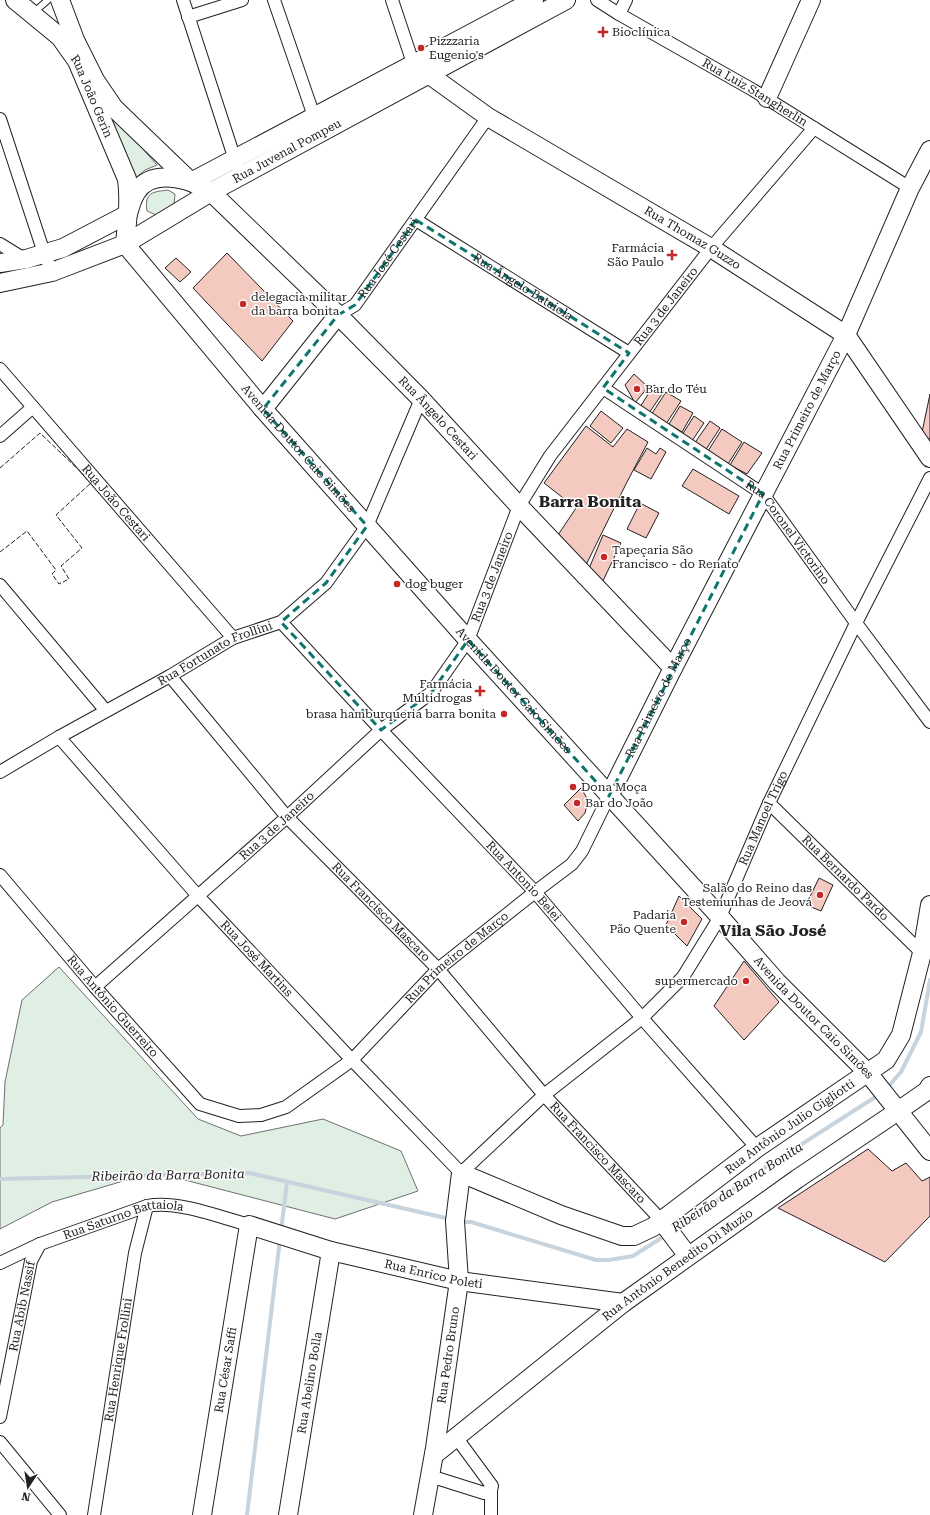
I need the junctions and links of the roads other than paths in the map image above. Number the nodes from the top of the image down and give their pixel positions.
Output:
1 (15, 0) edge
2 (48, 0) edge
3 (60, 0) edge
4 (183, 0) edge
5 (242, 0) edge
6 (274, 0) edge
7 (392, 0) edge
8 (534, 0) edge
9 (597, 0) edge
10 (626, 0) edge
11 (811, 0) edge
12 (556, 2) edge
13 (32, 14) junction
14 (620, 14) junction
15 (188, 17) junction
16 (413, 63) junction
17 (428, 74) junction
18 (767, 98) junction
19 (488, 117) junction
20 (0, 119) edge
21 (316, 125) junction
22 (814, 128) junction
23 (930, 150) edge
24 (234, 159) junction
25 (241, 176) junction
26 (191, 182) junction
27 (910, 188) junction
28 (210, 192) junction
29 (130, 207) junction
30 (416, 220) junction
31 (155, 225) junction
32 (0, 244) edge
33 (125, 244) junction
34 (711, 248) junction
35 (44, 253) junction
36 (26, 259) junction
37 (0, 263) edge
38 (52, 272) junction
39 (33, 276) junction
40 (0, 283) edge
41 (338, 315) junction
42 (846, 335) junction
43 (629, 353) junction
44 (0, 369) edge
45 (603, 388) junction
46 (421, 399) junction
47 (33, 407) junction
48 (263, 409) junction
49 (0, 436) edge
50 (930, 458) edge
51 (930, 478) edge
52 (763, 494) junction
53 (519, 506) junction
54 (367, 526) junction
55 (0, 585) edge
56 (281, 622) junction
57 (856, 623) junction
58 (232, 638) junction
59 (468, 640) junction
60 (673, 668) junction
61 (170, 676) junction
62 (106, 711) junction
63 (930, 722) edge
64 (381, 730) junction
65 (59, 737) junction
66 (0, 772) edge
67 (609, 796) junction
68 (769, 803) junction
69 (287, 816) junction
70 (3, 884) edge
71 (534, 892) junction
72 (198, 896) junction
73 (930, 905) edge
74 (720, 917) junction
75 (922, 953) junction
76 (438, 969) junction
77 (95, 987) junction
78 (642, 1018) junction
79 (352, 1060) junction
80 (868, 1073) junction
81 (930, 1086) edge
82 (544, 1095) junction
83 (889, 1100) junction
84 (239, 1116) joint
85 (757, 1148) junction
86 (930, 1151) edge
87 (461, 1173) junction
88 (148, 1206) junction
89 (249, 1225) junction
90 (664, 1225) junction
91 (40, 1244) junction
92 (331, 1251) junction
93 (686, 1254) junction
94 (0, 1263) edge
95 (459, 1281) junction
96 (623, 1303) junction
97 (0, 1417) edge
98 (456, 1437) junction
99 (0, 1442) edge
100 (434, 1455) junction
101 (430, 1476) junction
102 (488, 1491) junction
103 (491, 1512) edge
104 (60, 1515) edge
105 (94, 1515) edge
106 (202, 1515) edge
107 (288, 1515) edge
108 (423, 1515) edge

1 - 13 street, Rua João Gerin
2 - 13 lane
3 - 26 street
4 - 15 street
5 - 15 street
6 - 21 street
7 - 16 street
8 - 16 street, Rua Juvenal Pompeu
9 - 14 street, Rua Luiz Stangherlin
10 - 14 street
11 - 18 street
12 - 17 street, Rua Juvenal Pompeu
13 - 29 street, Rua João Gerin
14 - 18 street, Rua Luiz Stangherlin
15 - 24 street
16 - 17 street, Rua Thomaz Guzzo
16 - 21 street, Rua Juvenal Pompeu
17 - 19 street, Rua Thomaz Guzzo
17 - 21 street, Rua Juvenal Pompeu
18 - 22 street, Rua Luiz Stangherlin
19 - 30 street, Rua José Cestari
19 - 34 street, Rua Thomaz Guzzo
20 - 35 street
21 - 24 street, Rua Juvenal Pompeu
21 - 25 street, Rua Juvenal Pompeu
22 - 27 street, Rua Luiz Stangherlin
22 - 34 street, Rua 3 de Janeiro
23 - 27 street, Rua Primeiro de Março
24 - 25 street
24 - 26 street, Rua Juvenal Pompeu
25 - 28 street, Rua Juvenal Pompeu
26 - 28 street, Rua Ângelo Cestari
26 - 29 street
27 - 42 street, Rua Primeiro de Março
28 - 31 street, Rua Juvenal Pompeu
28 - 41 street, Rua Ângelo Cestari
29 - 31 street
29 - 33 street
29 - 35 street
30 - 41 street, Rua José Cestari
30 - 43 street, Rua Ângelo Bataiola
31 - 33 street, Rua Juvenal Pompeu
32 - 36 street
33 - 38 street, Rua Juvenal Pompeu
33 - 48 street, Avenida Doutor Caio Simões
34 - 42 street, Rua Thomaz Guzzo
34 - 43 street, Rua 3 de Janeiro
35 - 36 street
35 - 38 street
36 - 37 street
36 - 39 street
38 - 39 street, Rua Juvenal Pompeu
39 - 40 street, Rua Juvenal Pompeu
41 - 46 street, Rua Ângelo Cestari
41 - 48 street, Rua José Cestari
42 - 50 street, Rua Thomaz Guzzo
42 - 52 street, Rua Primeiro de Março
43 - 45 street, Rua 3 de Janeiro
44 - 47 street, Rua João Cestari
45 - 52 street, Rua Coronel Victorino
45 - 53 street, Rua 3 de Janeiro
46 - 53 street, Rua Ângelo Cestari
46 - 54 street, Rua Fortunato Frollini
47 - 49 street
47 - 58 street, Rua João Cestari
48 - 54 street, Avenida Doutor Caio Simões
51 - 57 street, Rua Manoel Trigo
52 - 57 street, Rua Coronel Victorino
52 - 60 street, Rua Primeiro de Março
53 - 59 street, Rua 3 de Janeiro
53 - 60 street, Rua Ângelo Cestari
54 - 56 street, Rua Fortunato Frollini
54 - 59 street, Avenida Doutor Caio Simões
55 - 62 street
56 - 58 street, Rua Fortunato Frollini
56 - 64 street, Rua Antonio Belei
57 - 63 street, Rua Coronel Victorino
57 - 68 street, Rua Manoel Trigo
58 - 61 street, Rua Fortunato Frollini
59 - 64 street, Rua 3 de Janeiro
59 - 67 street, Avenida Doutor Caio Simões
60 - 67 street, Rua Primeiro de Março
61 - 62 street, Rua Fortunato Frollini
61 - 69 street, Rua Francisco Mascaro
62 - 65 street, Rua Fortunato Frollini
64 - 69 street, Rua 3 de Janeiro
64 - 71 street, Rua Antonio Belei
65 - 66 street, Rua Fortunato Frollini
65 - 72 street, Rua José Martins
67 - 71 street, Rua Primeiro de Março
67 - 74 street, Avenida Doutor Caio Simões
68 - 74 street, Rua Manoel Trigo
68 - 75 street, Rua Bernardo Pardo
69 - 72 street, Rua 3 de Janeiro
69 - 76 street, Rua Francisco Mascaro
70 - 77 street, Rua Antônio Guerreiro
71 - 76 street, Rua Primeiro de Março
71 - 78 street, Rua Antonio Belei
72 - 77 street, Rua 3 de Janeiro
72 - 79 street, Rua José Martins
73 - 75 street, Rua Antônio Julio Gigliotti
74 - 78 street, Rua Manoel Trigo
74 - 80 street, Avenida Doutor Caio Simões
75 - 80 street, Rua Antônio Julio Gigliotti
76 - 79 street, Rua Primeiro de Março
76 - 82 street, Rua Francisco Mascaro
77 - 84 street, Rua Antônio Guerreiro
78 - 82 street, Rua Manoel Trigo
78 - 85 street, Rua Antonio Belei
79 - 84 street, Rua Primeiro de Março
79 - 87 street, Rua José Martins
80 - 83 street, Avenida Doutor Caio Simões
80 - 85 street, Rua Antônio Julio Gigliotti
81 - 83 street, Rua Antônio Benedito Di Muzio
82 - 87 street, Rua Manoel Trigo
82 - 90 street, Rua Francisco Mascaro
83 - 86 street, Avenida Doutor Caio Simões
83 - 93 street, Rua Antônio Benedito Di Muzio
85 - 90 street, Rua Antônio Julio Gigliotti
87 - 90 street, Rua Antônio Julio Gigliotti
87 - 95 street, Rua Pedro Bruno
88 - 89 street, Rua Saturno Battaiola
88 - 91 street, Rua Saturno Battaiola
88 - 105 street, Rua Henrique Frollini
89 - 92 street, Rua Enrico Poleti
89 - 106 street, Rua César Saffi
90 - 93 street, Rua Francisco Mascaro
91 - 94 street, Rua Saturno Battaiola
91 - 97 street, Rua Abib Nassif
92 - 95 street, Rua Enrico Poleti
92 - 107 street, Rua Abelino Bolla
93 - 96 street, Rua Antônio Benedito Di Muzio
95 - 96 street, Rua Enrico Poleti
95 - 100 street, Rua Pedro Bruno
96 - 98 street, Rua Antônio Benedito Di Muzio
98 - 100 street, Rua Antônio Benedito Di Muzio
98 - 102 street
99 - 104 street
100 - 101 street, Rua Pedro Bruno
101 - 102 street
101 - 108 street, Rua Pedro Bruno
102 - 103 street

